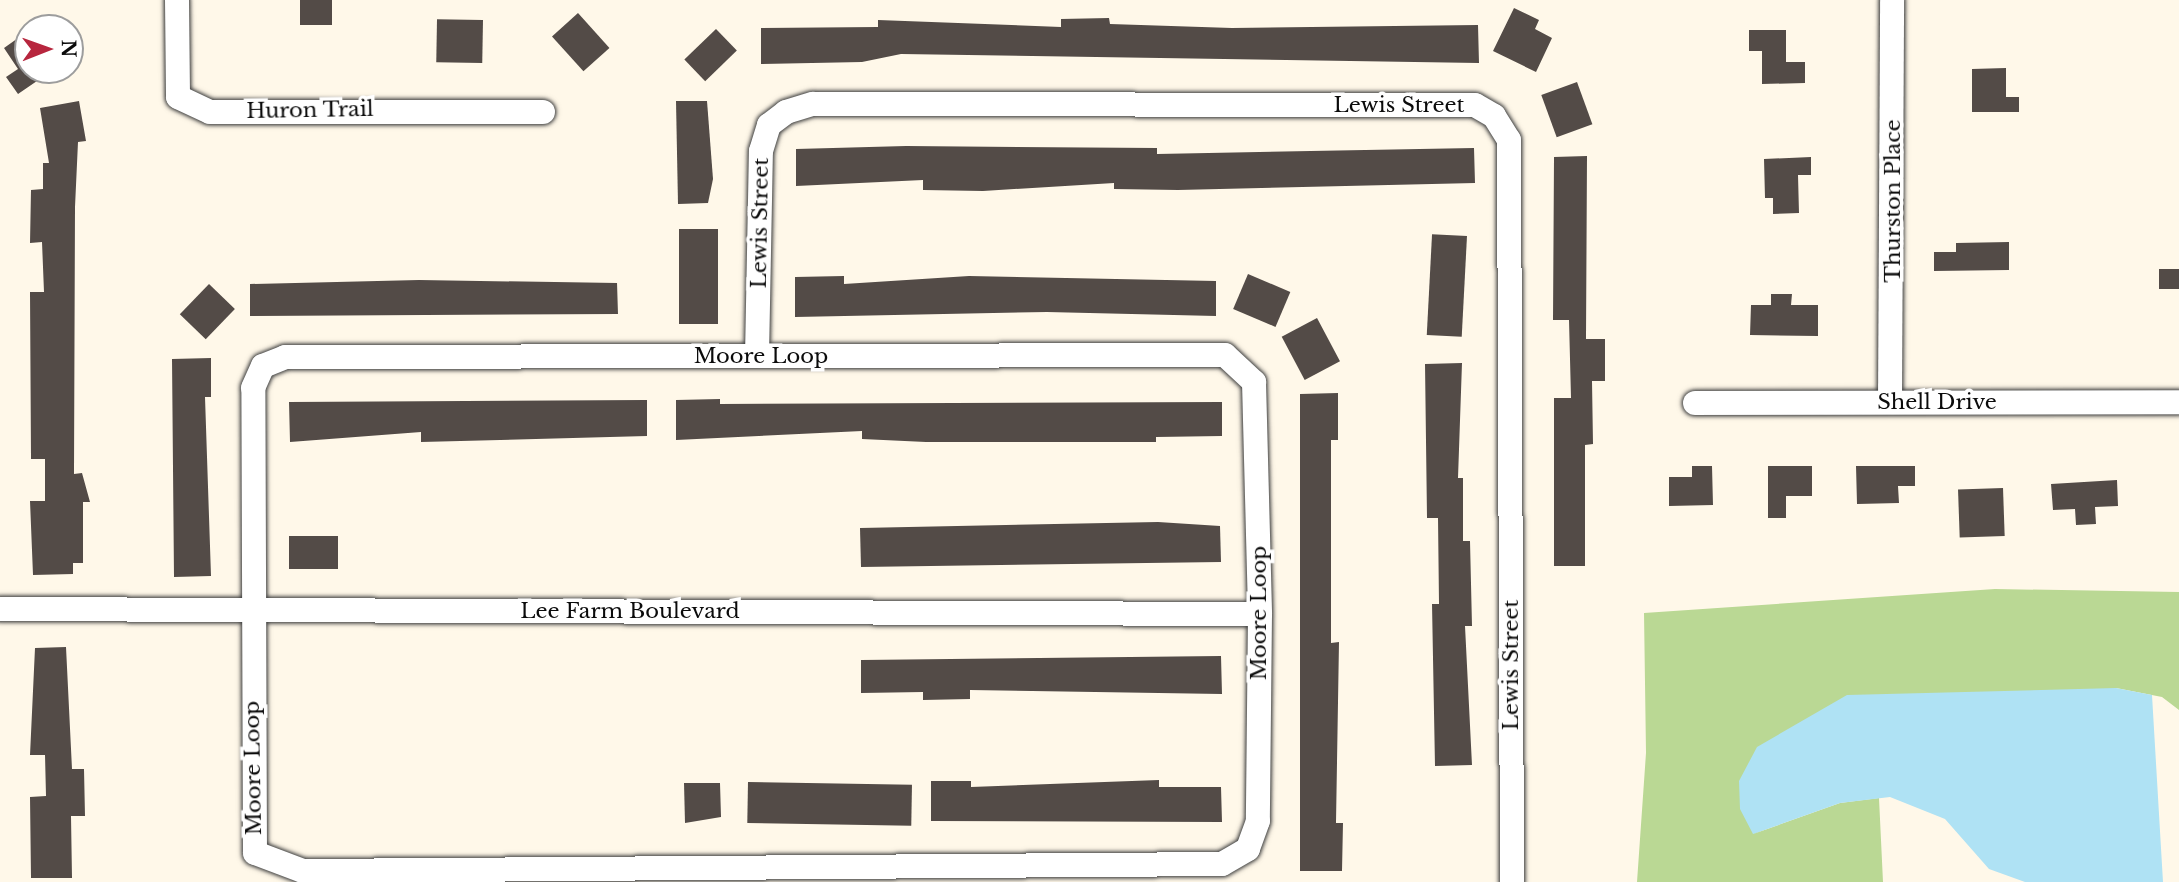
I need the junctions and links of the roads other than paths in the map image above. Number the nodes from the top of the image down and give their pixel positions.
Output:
1 (177, 0) edge
2 (1892, 0) edge
3 (542, 111) dead end
4 (757, 356) junction
5 (1890, 402) junction
6 (2179, 402) edge
7 (1695, 403) dead end
8 (0, 609) edge
9 (253, 610) junction
10 (1260, 614) junction
11 (1513, 882) edge

1 - 3 street, Huron Trail
2 - 5 street, Thurston Place
4 - 9 street, Moore Loop
4 - 10 street, Moore Loop
4 - 11 street, Lewis Street
5 - 6 street, Shell Drive
5 - 7 street, Shell Drive
8 - 9 street, Lee Farm Boulevard
9 - 10 street, Lee Farm Boulevard
9 - 10 street, Moore Loop

